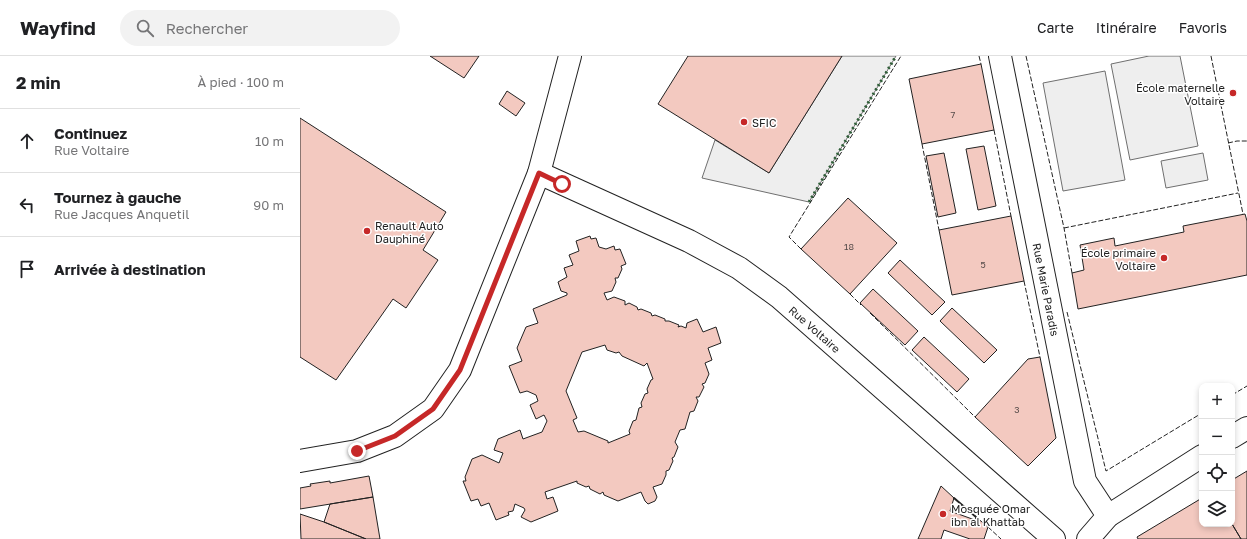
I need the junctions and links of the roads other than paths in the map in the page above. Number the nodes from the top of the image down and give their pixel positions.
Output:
1 (570, 56) edge
2 (1000, 56) edge
3 (539, 173) junction
4 (1247, 428) edge
5 (1235, 435) edge
6 (1199, 458) edge
7 (300, 461) edge
8 (1108, 516) junction
9 (1054, 539) edge
10 (1088, 539) edge

1 - 3 street
2 - 8 street, Rue Marie Paradis
3 - 7 street
3 - 9 street, Rue Voltaire
4 - 5 street
6 - 8 street
8 - 10 street

